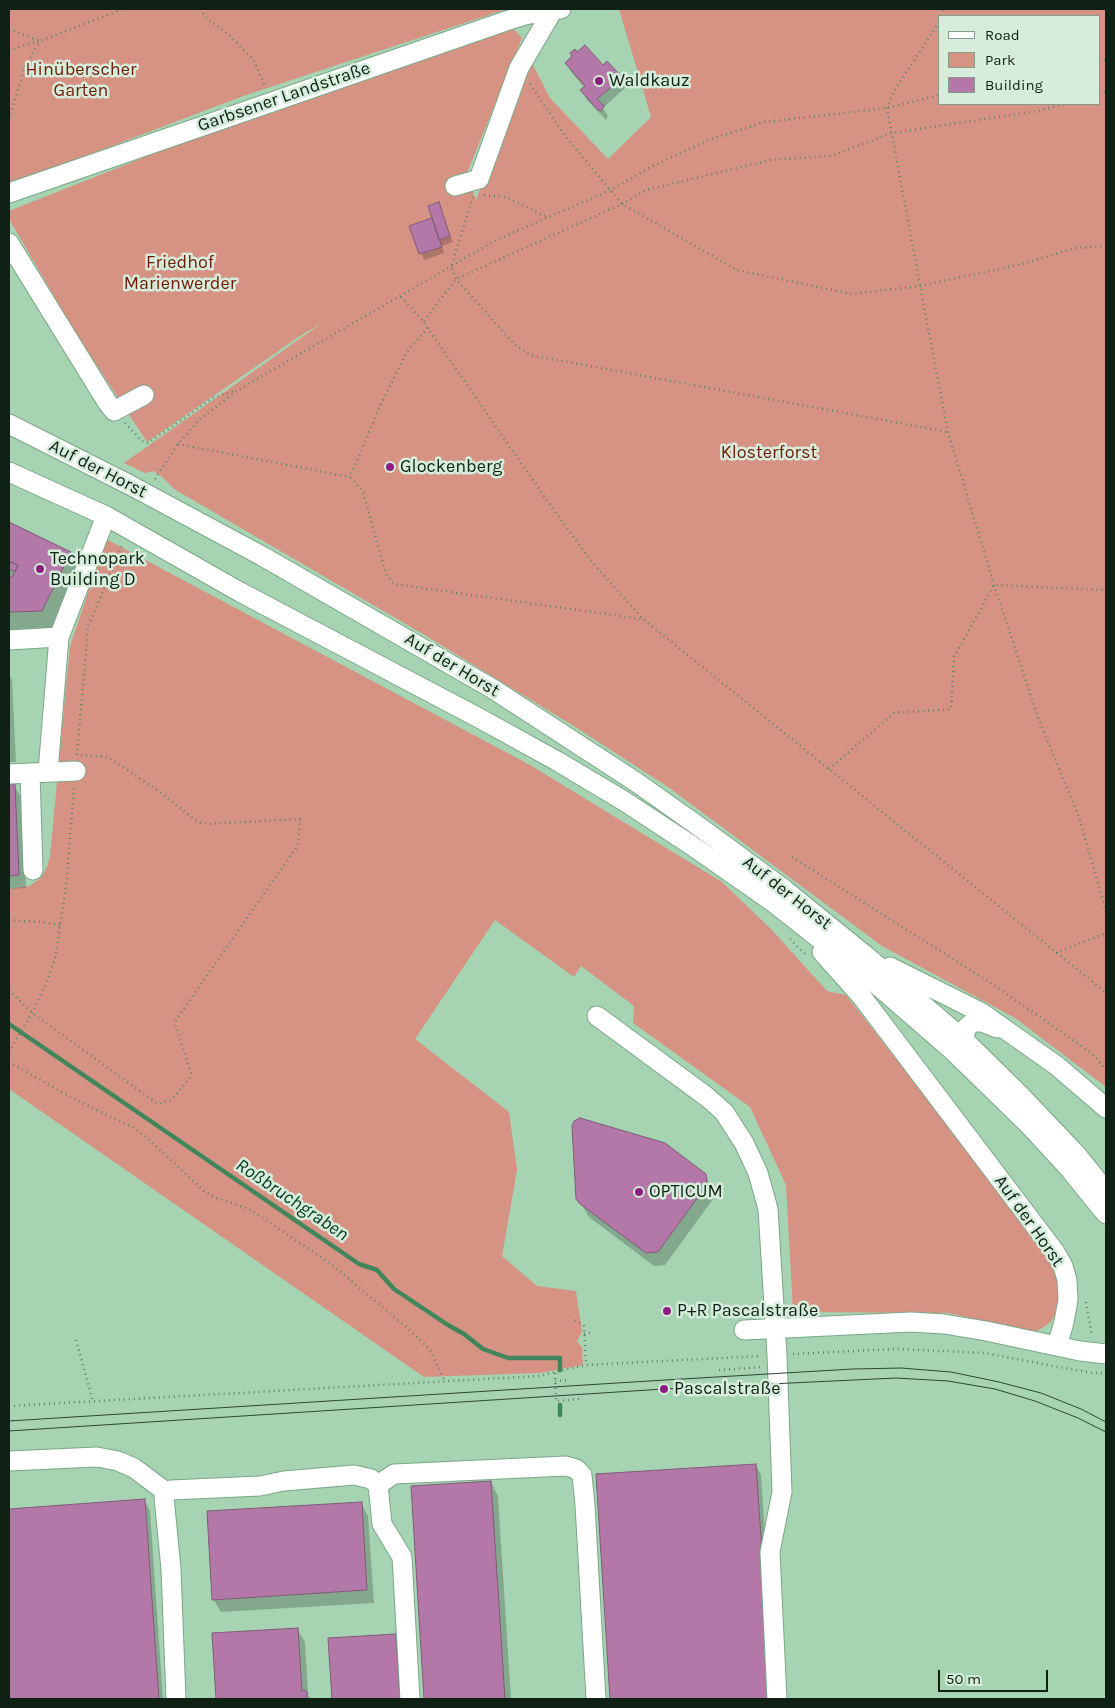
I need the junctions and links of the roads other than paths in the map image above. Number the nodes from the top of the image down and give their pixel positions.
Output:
1 (557, 9) edge
2 (455, 186) dead end
3 (9, 193) edge
4 (9, 243) edge
5 (144, 395) dead end
6 (9, 424) edge
7 (9, 472) edge
8 (106, 516) junction
9 (59, 637) junction
10 (9, 640) edge
11 (76, 763) road end
12 (39, 772) junction
13 (9, 774) edge
14 (33, 870) dead end
15 (774, 903) junction
16 (865, 955) junction
17 (597, 1016) dead end
18 (1008, 1032) junction
19 (964, 1040) junction
20 (1106, 1108) edge
21 (1106, 1191) edge
22 (1106, 1214) edge
23 (775, 1329) junction
24 (744, 1330) dead end
25 (1057, 1346) junction
26 (1101, 1353) edge
27 (9, 1461) edge
28 (378, 1485) junction
29 (166, 1492) junction
30 (176, 1699) edge
31 (410, 1699) edge
32 (596, 1699) edge
33 (777, 1699) edge

1 - 2 street
1 - 3 street, Garbsener Landstraße
4 - 5 street
6 - 16 street, Auf der Horst
7 - 8 street, Auf der Horst
8 - 9 street
8 - 15 street, Auf der Horst
9 - 10 street
9 - 12 street
11 - 12 street
12 - 13 street
12 - 14 street
15 - 22 street, Auf der Horst
15 - 25 street, Auf der Horst
16 - 18 street, Auf der Horst
16 - 19 street, Auf der Horst
17 - 23 street
18 - 19 street, Auf der Horst
18 - 20 street, Auf der Horst
19 - 21 street, Auf der Horst
23 - 24 street
23 - 25 street
23 - 33 street
25 - 26 street
27 - 29 street
28 - 29 street
28 - 31 street
28 - 32 street
29 - 30 street

